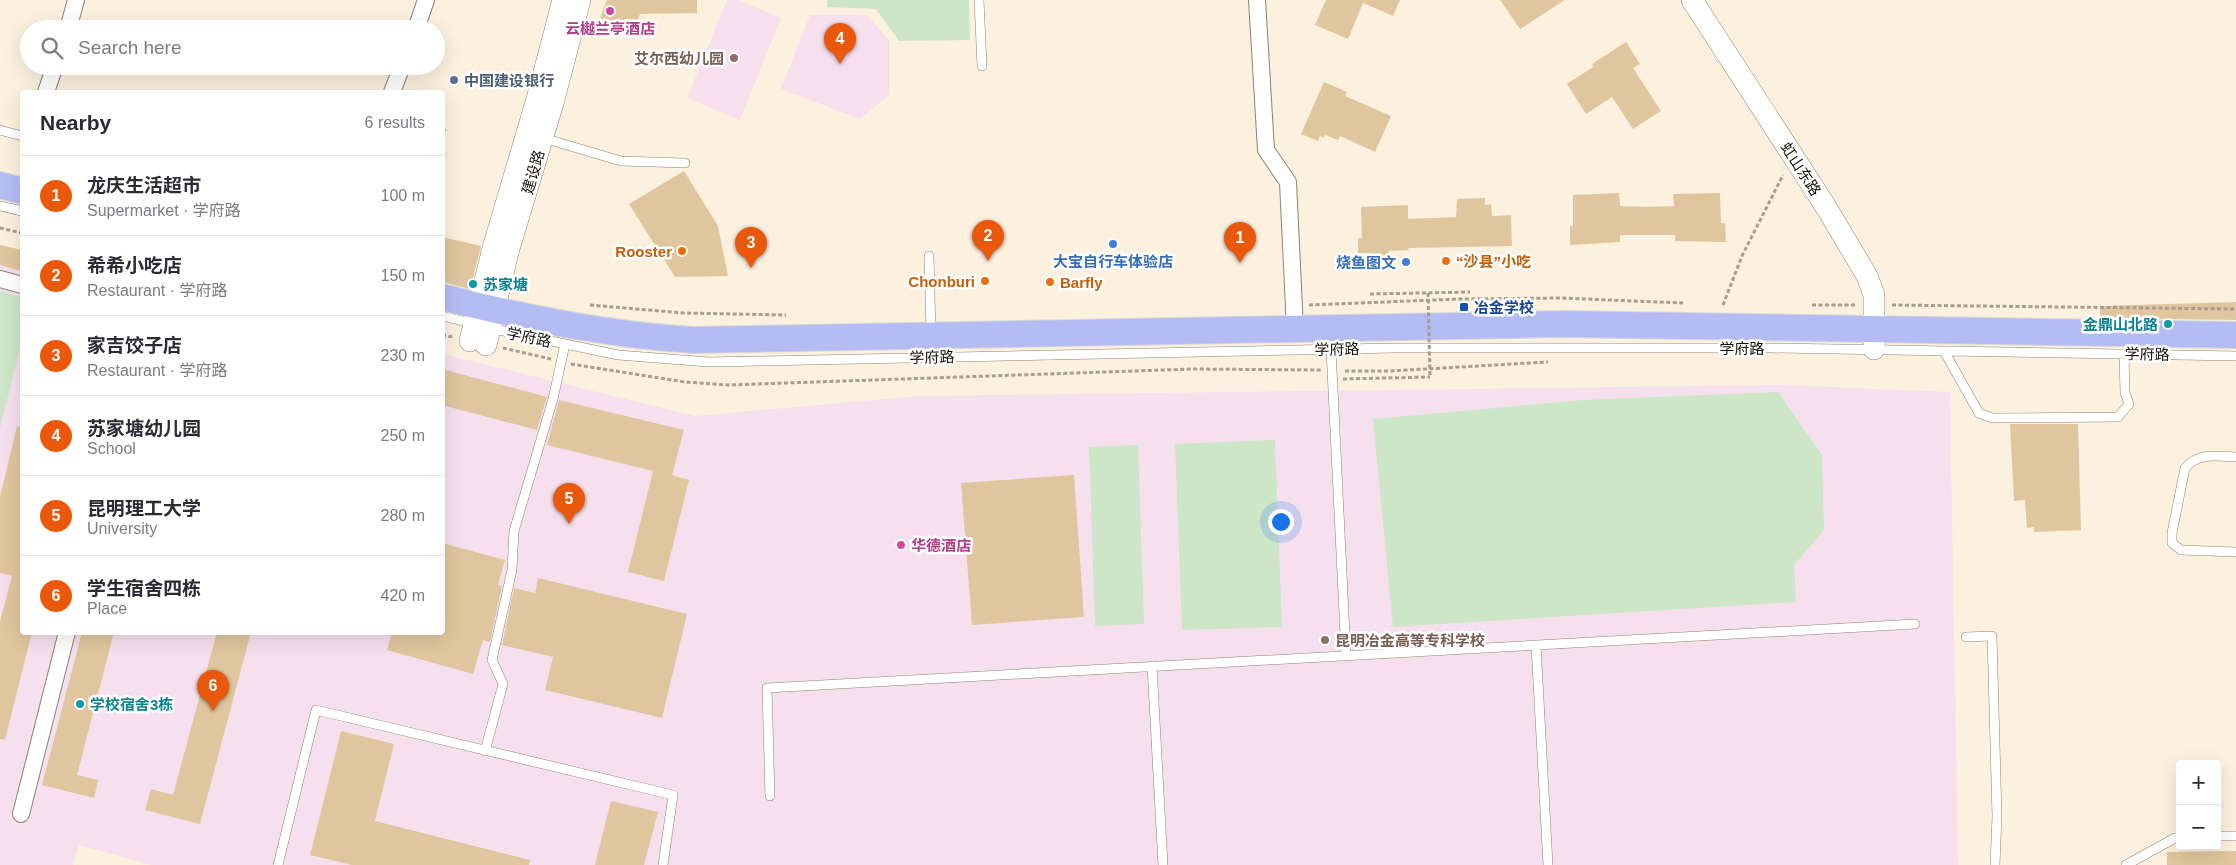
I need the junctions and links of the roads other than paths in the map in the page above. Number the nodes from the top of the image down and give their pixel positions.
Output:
1 (76, 0) edge
2 (426, 0) edge
3 (563, 0) edge
4 (580, 0) edge
5 (979, 0) edge
6 (1257, 0) edge
7 (1692, 0) edge
8 (70, 20) edge
9 (419, 20) edge
10 (982, 66) dead end
11 (52, 75) edge
12 (399, 75) edge
13 (47, 90) edge
14 (393, 90) edge
15 (0, 130) edge
16 (20, 135) edge
17 (543, 138) junction
18 (685, 163) dead end
19 (929, 256) dead end
20 (0, 279) edge
21 (20, 284) edge
22 (445, 299) edge
23 (445, 317) edge
24 (482, 326) junction
25 (1295, 329) junction
26 (2236, 335) edge
27 (932, 336) junction
28 (1875, 339) junction
29 (565, 344) junction
30 (1331, 349) junction
31 (1944, 350) junction
32 (2124, 354) junction
33 (2236, 356) edge
34 (2236, 457) edge
35 (2236, 552) edge
36 (1915, 624) dead end
37 (66, 635) edge
38 (1966, 637) dead end
39 (1536, 645) junction
40 (1346, 656) junction
41 (1152, 666) junction
42 (485, 751) junction
43 (770, 796) dead end
44 (21, 814) dead end
45 (2221, 836) edge
46 (2236, 836) edge
47 (2176, 838) edge
48 (278, 865) edge
49 (663, 865) edge
50 (1162, 865) edge
51 (1548, 865) edge
52 (1995, 865) edge
53 (2126, 865) edge

1 - 8 street
2 - 9 street
3 - 24 street, 建设路
4 - 17 street, 建设路
5 - 10 lane
6 - 25 street
7 - 28 street, 虹山东路
11 - 13 street
12 - 14 street
15 - 16 lane
17 - 18 lane
17 - 24 street, 建设路
19 - 27 lane
20 - 21 street
22 - 24 main road, 学府路
23 - 24 lane, 学府路
24 - 27 main road, 学府路
24 - 29 lane, 学府路
25 - 27 main road, 学府路
25 - 28 main road, 学府路
26 - 28 main road, 学府路
28 - 30 lane, 学府路
28 - 31 lane, 学府路
29 - 30 lane, 学府路
29 - 42 lane
30 - 40 lane
31 - 32 lane, 学府路
31 - 32 lane
32 - 33 lane, 学府路
34 - 35 lane
36 - 39 lane
37 - 44 street
38 - 52 lane
39 - 40 lane
39 - 51 lane
40 - 41 lane
41 - 43 lane
41 - 50 lane
42 - 48 lane
42 - 49 lane
45 - 46 lane
47 - 53 lane

